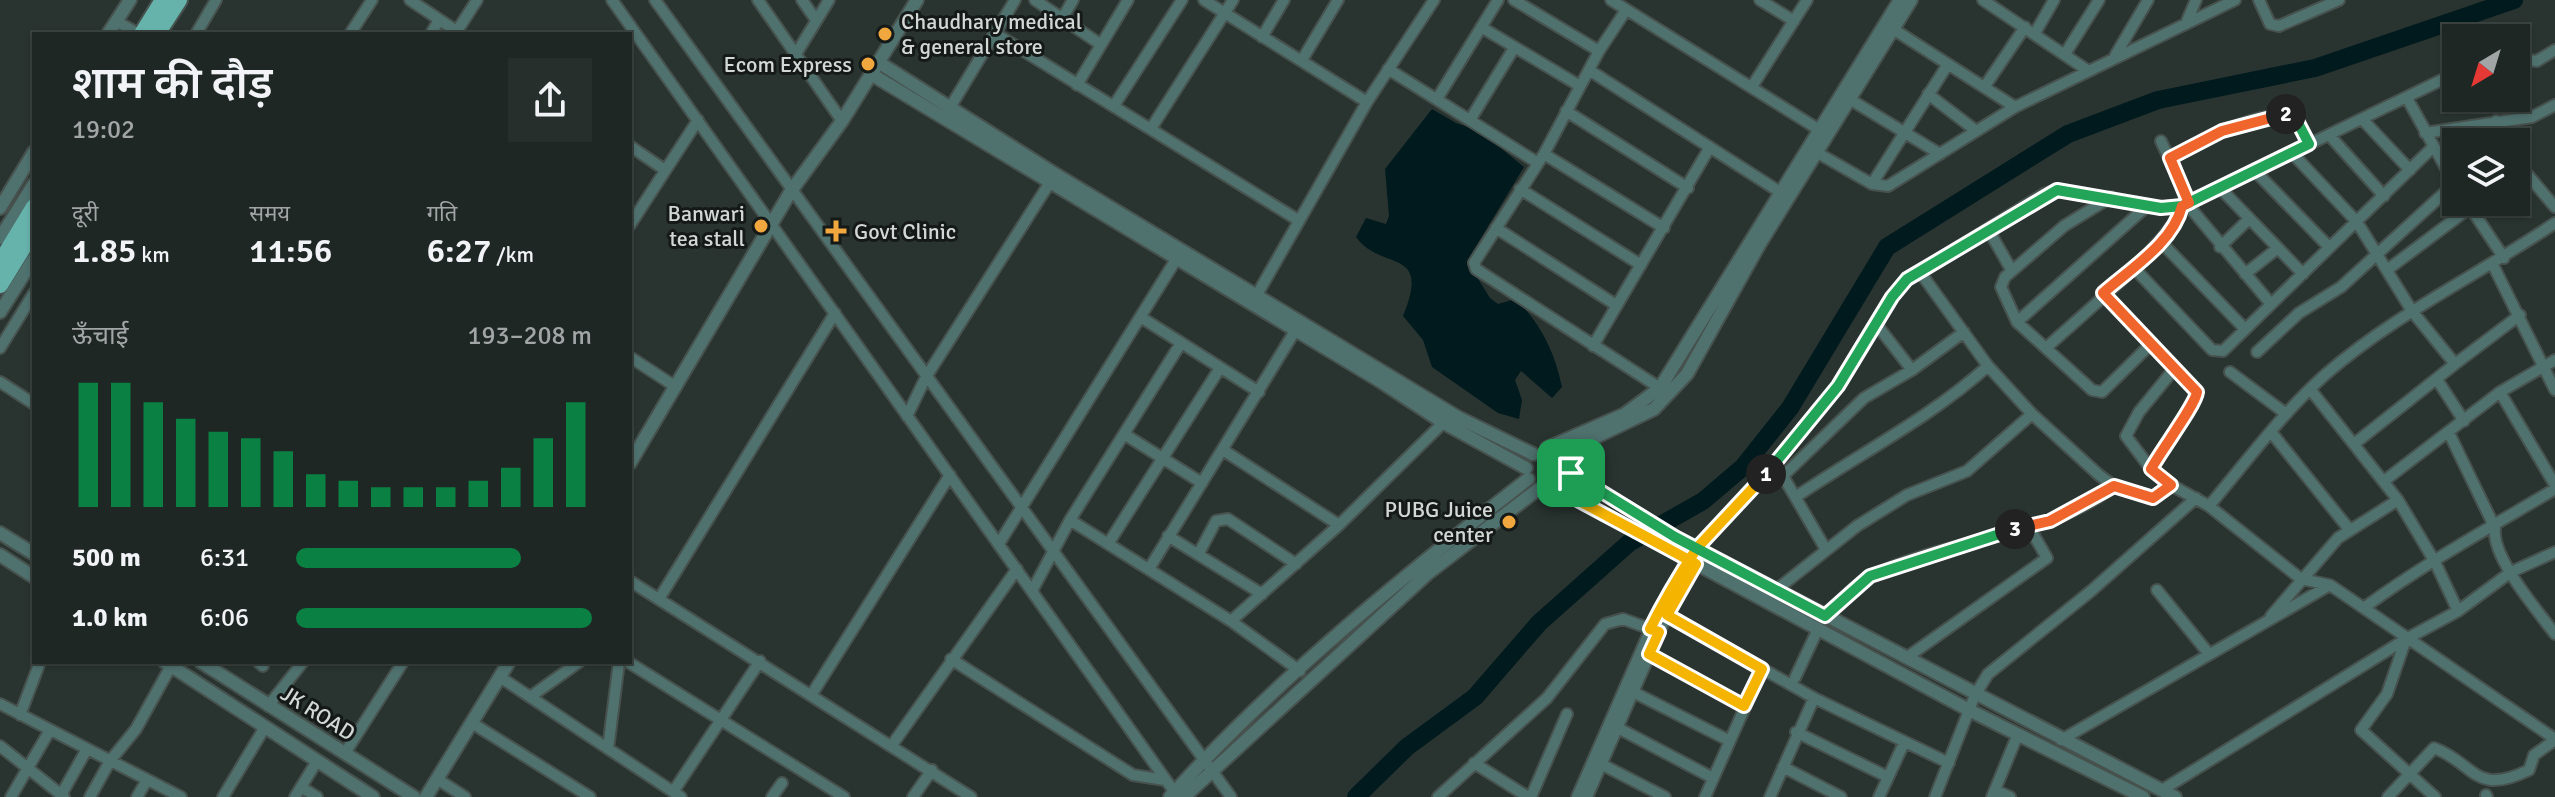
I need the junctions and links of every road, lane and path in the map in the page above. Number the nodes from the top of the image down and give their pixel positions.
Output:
1 (130, 0) edge
2 (163, 0) edge
3 (179, 0) edge
4 (216, 0) edge
5 (372, 0) edge
6 (410, 0) edge
7 (477, 0) edge
8 (612, 0) edge
9 (655, 0) edge
10 (758, 0) edge
11 (802, 0) edge
12 (829, 0) edge
13 (917, 0) edge
14 (1015, 0) edge
15 (1035, 0) edge
16 (1073, 0) edge
17 (1128, 0) edge
18 (1182, 0) edge
19 (1204, 0) edge
20 (1233, 0) edge
21 (1284, 0) edge
22 (1338, 0) edge
23 (1434, 0) edge
24 (1498, 0) edge
25 (1514, 0) edge
26 (1611, 0) edge
27 (1760, 0) edge
28 (1807, 0) edge
29 (1900, 0) edge
30 (1911, 0) edge
31 (1983, 0) edge
32 (2099, 0) edge
33 (2148, 0) edge
34 (2196, 0) edge
35 (2235, 0) edge
36 (2259, 0) edge
37 (2339, 0) edge
38 (2049, 2) edge
39 (1626, 10) junction
40 (1225, 14) junction
41 (1063, 17) junction
42 (439, 20) junction
43 (816, 20) junction
44 (116, 21) junction
45 (1794, 21) junction
46 (2187, 21) junction
47 (1481, 27) junction
48 (1893, 29) junction
49 (2030, 30) junction
50 (109, 32) edge
51 (136, 32) edge
52 (141, 32) edge
53 (158, 32) edge
54 (197, 32) edge
55 (351, 32) edge
56 (432, 32) edge
57 (457, 32) edge
58 (460, 32) edge
59 (996, 34) junction
60 (1262, 37) junction
61 (1100, 44) junction
62 (1514, 48) junction
63 (2555, 50) edge
64 (1599, 51) junction
65 (796, 54) junction
66 (2065, 54) junction
67 (2115, 56) junction
68 (1302, 60) junction
69 (2530, 60) edge
70 (1948, 64) junction
71 (874, 68) junction
72 (1388, 69) junction
73 (1589, 70) junction
74 (2087, 70) junction
75 (2442, 80) edge
76 (1077, 85) junction
77 (1753, 85) junction
78 (1580, 86) junction
79 (1985, 86) junction
80 (1928, 94) junction
81 (2407, 98) junction
82 (1437, 99) junction
83 (1851, 100) junction
84 (1367, 102) junction
85 (1115, 104) junction
86 (2555, 105) edge
87 (2015, 107) junction
88 (1566, 111) junction
89 (948, 112) junction
90 (698, 120) junction
91 (1470, 120) junction
92 (2363, 120) junction
93 (842, 121) junction
94 (2496, 121) junction
95 (1152, 127) junction
96 (2499, 128) edge
97 (1818, 129) junction
98 (1975, 130) junction
99 (1906, 131) junction
100 (2425, 133) junction
101 (2330, 136) junction
102 (2161, 141) dead end
103 (2309, 144) junction
104 (632, 147) edge
105 (1710, 147) junction
106 (2432, 148) junction
107 (1816, 152) junction
108 (2292, 153) junction
109 (1940, 154) junction
110 (32, 155) edge
111 (1541, 158) junction
112 (2170, 158) junction
113 (2442, 164) edge
114 (665, 170) junction
115 (2410, 170) junction
116 (2255, 171) junction
117 (1052, 178) junction
118 (2530, 178) edge
119 (1872, 184) junction
120 (32, 187) edge
121 (1688, 188) junction
122 (1520, 189) junction
123 (2221, 189) junction
124 (791, 191) junction
125 (1780, 192) junction
126 (2384, 196) junction
127 (2111, 197) junction
128 (2442, 197) edge
129 (2186, 205) junction
130 (2147, 206) junction
131 (2555, 207) edge
132 (0, 208) edge
133 (32, 210) edge
134 (2455, 216) edge
135 (2476, 216) edge
136 (2249, 219) junction
137 (1298, 220) junction
138 (632, 222) edge
139 (2357, 222) junction
140 (2555, 223) edge
141 (770, 224) junction
142 (1496, 228) junction
143 (1664, 228) junction
144 (1988, 229) junction
145 (32, 233) edge
146 (0, 238) edge
147 (2161, 242) junction
148 (2220, 247) junction
149 (2329, 247) junction
150 (2278, 248) junction
151 (2377, 257) junction
152 (1177, 258) junction
153 (2504, 258) junction
154 (32, 261) edge
155 (0, 263) edge
156 (1641, 265) junction
157 (2493, 265) junction
158 (2133, 267) junction
159 (2387, 270) junction
160 (2012, 271) junction
161 (1920, 272) junction
162 (2245, 274) junction
163 (2303, 274) junction
164 (0, 285) edge
165 (2103, 293) junction
166 (32, 296) edge
167 (1254, 299) junction
168 (2271, 304) junction
169 (1616, 305) junction
170 (2412, 311) junction
171 (0, 312) edge
172 (835, 313) junction
173 (2520, 315) junction
174 (1142, 318) junction
175 (2017, 322) junction
176 (1877, 325) junction
177 (2245, 329) junction
178 (1295, 331) junction
179 (1964, 332) junction
180 (1181, 343) junction
181 (2152, 343) junction
182 (1593, 346) junction
183 (0, 348) edge
184 (2046, 348) junction
185 (2257, 352) dead end
186 (632, 358) edge
187 (2555, 360) edge
188 (2455, 364) junction
189 (1988, 366) junction
190 (1220, 368) junction
191 (2175, 368) junction
192 (2542, 368) junction
193 (1912, 370) junction
194 (2230, 372) dead end
195 (926, 377) junction
196 (2438, 381) junction
197 (0, 382) edge
198 (676, 387) junction
199 (1660, 388) junction
200 (2310, 389) junction
201 (2555, 390) edge
202 (1259, 392) junction
203 (2500, 392) junction
204 (32, 403) edge
205 (2285, 413) junction
206 (2032, 414) junction
207 (907, 416) junction
208 (1448, 418) junction
209 (2464, 421) junction
210 (2271, 432) junction
211 (2449, 433) junction
212 (1124, 434) junction
213 (2354, 444) junction
214 (1547, 448) junction
215 (1223, 450) junction
216 (1533, 454) junction
217 (1567, 457) junction
218 (1163, 458) junction
219 (632, 460) edge
220 (1774, 465) junction
221 (2151, 469) junction
222 (1571, 473) junction
223 (1527, 474) junction
224 (950, 475) junction
225 (1784, 475) junction
226 (2384, 481) junction
227 (1202, 483) junction
228 (2171, 485) junction
229 (2114, 486) junction
230 (2555, 487) edge
231 (1537, 490) junction
232 (1559, 490) junction
233 (1797, 496) junction
234 (2196, 498) junction
235 (2398, 500) junction
236 (2209, 506) junction
237 (1022, 508) junction
238 (1070, 520) junction
239 (1339, 525) junction
240 (2028, 525) junction
241 (2495, 528) junction
242 (2349, 529) junction
243 (0, 533) edge
244 (1168, 536) junction
245 (1000, 542) junction
246 (1672, 543) junction
247 (1108, 544) junction
248 (1703, 546) junction
249 (1825, 548) junction
250 (2555, 552) edge
251 (32, 553) edge
252 (1053, 553) junction
253 (1199, 553) junction
254 (0, 555) edge
255 (1693, 562) junction
256 (2435, 562) junction
257 (1296, 564) junction
258 (1017, 569) junction
259 (1149, 569) junction
260 (2511, 572) junction
261 (32, 576) edge
262 (2301, 579) junction
263 (632, 582) edge
264 (2330, 585) junction
265 (1776, 590) junction
266 (2157, 590) dead end
267 (1032, 591) junction
268 (1262, 594) junction
269 (659, 599) junction
270 (2365, 607) junction
271 (2458, 611) junction
272 (1663, 612) junction
273 (1825, 616) junction
274 (2271, 617) junction
275 (1231, 621) junction
276 (1654, 631) junction
277 (1825, 631) junction
278 (2555, 634) edge
279 (2406, 639) junction
280 (1649, 654) junction
281 (2209, 654) junction
282 (1906, 658) junction
283 (951, 659) junction
284 (760, 661) junction
285 (39, 664) edge
286 (168, 664) edge
287 (204, 664) edge
288 (301, 664) edge
289 (402, 664) edge
290 (508, 664) edge
291 (576, 664) edge
292 (619, 664) edge
293 (631, 664) edge
294 (1762, 669) junction
295 (1300, 671) junction
296 (500, 677) junction
297 (1795, 678) dead end
298 (1635, 693) junction
299 (812, 694) junction
300 (1975, 695) junction
301 (530, 697) junction
302 (1814, 698) junction
303 (0, 704) edge
304 (268, 706) junction
305 (1744, 706) junction
306 (1969, 710) junction
307 (1567, 714) dead end
308 (20, 715) junction
309 (720, 720) junction
310 (472, 723) junction
311 (265, 727) junction
312 (1618, 728) junction
313 (50, 730) junction
314 (1796, 732) junction
315 (2018, 734) junction
316 (2061, 740) junction
317 (2555, 740) edge
318 (1730, 741) junction
319 (1904, 743) junction
320 (892, 745) junction
321 (87, 749) junction
322 (608, 749) junction
323 (1, 751) edge
324 (345, 753) junction
325 (1205, 757) junction
326 (110, 761) junction
327 (317, 761) junction
328 (1474, 763) junction
329 (1949, 763) junction
330 (1601, 764) junction
331 (1783, 767) junction
332 (28, 768) junction
333 (932, 770) junction
334 (1211, 770) junction
335 (2406, 775) junction
336 (1888, 777) junction
337 (1713, 778) junction
338 (437, 779) junction
339 (147, 780) junction
340 (1165, 780) junction
341 (782, 783) dead end
342 (2156, 787) junction
343 (298, 792) edge
344 (1994, 793) edge
345 (168, 794) edge
346 (677, 794) edge
347 (1442, 794) edge
348 (62, 796) edge
349 (1177, 796) edge
350 (2139, 796) edge
351 (11, 797) edge
352 (90, 797) edge
353 (137, 797) edge
354 (181, 797) edge
355 (223, 797) edge
356 (317, 797) edge
357 (373, 797) edge
358 (414, 797) edge
359 (426, 797) edge
360 (465, 797) edge
361 (590, 797) edge
362 (772, 797) edge
363 (844, 797) edge
364 (913, 797) edge
365 (971, 797) edge
366 (1231, 797) edge
367 (1455, 797) edge
368 (1530, 797) edge
369 (1577, 797) edge
370 (1587, 797) edge
371 (1665, 797) edge
372 (1705, 797) edge
373 (1770, 797) edge
374 (1841, 797) edge
375 (1879, 797) edge
376 (1935, 797) edge
377 (2010, 797) edge
378 (2175, 797) edge
379 (2388, 797) edge
380 (2435, 797) edge

1 - 44 street
2 - 52 main road
3 - 53 main road
4 - 54 street
5 - 55 street
6 - 42 street
7 - 58 street
8 - 90 street
9 - 124 street
10 - 65 street
11 - 43 street
12 - 43 street
13 - 71 street
14 - 59 street
15 - 41 street
16 - 41 street
17 - 61 street
18 - 85 street
19 - 40 street
20 - 40 street
21 - 60 street
22 - 68 street
23 - 72 street
24 - 47 street
25 - 64 street
26 - 39 street
27 - 45 street
28 - 45 street
29 - 97 street
30 - 48 street
31 - 49 street
32 - 66 street
33 - 67 street
34 - 46 street
35 - 46 street
36 - 37 street
38 - 49 street
39 - 64 street
39 - 77 street
40 - 60 street
40 - 95 street
41 - 61 street
42 - 56 street
42 - 57 street
43 - 65 street
44 - 50 street
44 - 51 street
45 - 77 street
46 - 67 street
47 - 62 street
47 - 82 street
48 - 70 street
48 - 83 street
49 - 66 street
49 - 79 street
59 - 76 street
59 - 89 street
60 - 68 street
61 - 76 street
62 - 78 street
62 - 91 street
63 - 69 street
64 - 73 street
65 - 93 street
66 - 74 street
67 - 74 street
68 - 84 street
70 - 79 street
70 - 80 street
71 - 89 street
71 - 93 street
72 - 82 street
72 - 84 street
73 - 78 street
73 - 105 street
74 - 87 street
75 - 81 street
76 - 85 street
77 - 97 street
78 - 88 street
79 - 87 street
80 - 98 street
80 - 99 street
81 - 92 street
81 - 100 street
82 - 91 street
83 - 99 street
83 - 107 street
84 - 137 street
85 - 95 street
86 - 94 street
87 - 98 street
88 - 111 street
88 - 121 street
89 - 117 street
90 - 114 street
90 - 141 street
91 - 111 street
92 - 101 street
92 - 115 street
93 - 124 street
94 - 96 street
94 - 100 street
95 - 137 street
97 - 125 street
98 - 109 street
99 - 109 street
99 - 119 street
100 - 106 street
101 - 103 street
101 - 126 street
102 - 112 street
103 - 108 street
103 - 112 street
104 - 114 street
105 - 121 street
105 - 125 street
106 - 113 street
106 - 115 street
107 - 119 street
107 - 217 street
108 - 116 street
108 - 139 street
109 - 119 street
110 - 132 street
111 - 122 street
111 - 143 street
112 - 129 street
114 - 138 street
115 - 126 street
116 - 123 street
116 - 149 street
117 - 152 street
117 - 167 street
117 - 195 street
118 - 131 street
120 - 146 street
121 - 143 street
122 - 142 street
122 - 156 street
123 - 129 street
123 - 136 street
124 - 141 street
124 - 195 street
125 - 199 street
126 - 139 street
127 - 130 street
127 - 144 street
127 - 160 street
128 - 151 street
129 - 130 street
129 - 147 street
129 - 148 street
130 - 175 street
133 - 155 main road
134 - 159 street
135 - 153 street
136 - 148 street
136 - 150 street
137 - 167 street
139 - 149 street
139 - 151 street
140 - 153 street
141 - 172 street
141 - 198 street
142 - 169 street
142 - 182 street
143 - 156 street
144 - 160 street
144 - 161 street
145 - 164 main road
147 - 158 street
147 - 177 street
148 - 162 street
149 - 163 street
150 - 162 street
150 - 163 street
151 - 159 street
151 - 185 street
152 - 167 street
152 - 174 street
153 - 157 street
154 - 171 street
156 - 169 street
157 - 170 street
157 - 173 street
158 - 165 street
158 - 177 street
159 - 170 street
160 - 175 street
161 - 176 street
161 - 179 street
162 - 168 street
163 - 168 street
165 - 181 street
165 - 184 street
166 - 183 street
167 - 178 street
167 - 208 street
168 - 177 street
169 - 182 street
170 - 188 street
170 - 200 street
172 - 207 street
172 - 269 street
173 - 188 street
173 - 192 street
174 - 180 street
174 - 237 street
175 - 184 street
176 - 193 street
176 - 220 street
178 - 202 street
178 - 208 street
179 - 189 street
179 - 193 street
180 - 190 street
180 - 212 street
181 - 184 street
181 - 191 street
182 - 199 street
186 - 198 street
187 - 192 street
188 - 196 street
189 - 206 street
189 - 233 street
190 - 202 street
190 - 218 street
191 - 221 street
191 - 221 street
192 - 201 street
192 - 203 street
193 - 225 street
194 - 205 street
195 - 207 street
195 - 237 street
196 - 209 street
196 - 213 street
197 - 204 street
198 - 219 street
199 - 214 street
200 - 205 street
200 - 213 street
202 - 215 street
203 - 209 street
203 - 230 street
205 - 210 street
206 - 229 street
206 - 249 street
207 - 224 street
208 - 216 street
208 - 223 street
208 - 239 street
209 - 211 street
210 - 236 street
210 - 242 street
211 - 226 street
211 - 241 street
212 - 218 street
212 - 238 street
213 - 226 street
214 - 216 street
214 - 217 street
215 - 227 street
215 - 239 street
216 - 223 street
217 - 222 street
218 - 227 street
218 - 247 street
220 - 225 street
220 - 248 street
221 - 228 street
222 - 232 street
222 - 246 street
223 - 231 street
223 - 295 street
224 - 245 street
224 - 299 street
225 - 233 street
226 - 235 street
227 - 244 street
228 - 229 street
228 - 234 street
229 - 240 street
230 - 241 street
231 - 232 street
231 - 334 street
232 - 246 street
233 - 249 street
234 - 236 street
234 - 300 street
235 - 242 street
235 - 256 street
236 - 262 street
237 - 245 street
237 - 252 street
238 - 247 street
238 - 252 street
239 - 257 street
240 - 273 street
240 - 282 street
241 - 256 street
241 - 260 street
242 - 262 street
243 - 251 street
244 - 253 street
244 - 259 street
245 - 258 street
246 - 248 street
246 - 255 street
247 - 259 street
248 - 255 street
248 - 265 street
249 - 265 street
250 - 260 street
252 - 267 street
252 - 325 street
253 - 257 street
253 - 268 street
254 - 261 street
255 - 272 street
255 - 277 street
256 - 270 street
256 - 271 street
257 - 268 street
258 - 267 street
258 - 283 street
259 - 275 street
260 - 271 street
260 - 278 street
262 - 264 street
262 - 274 street
263 - 269 street
264 - 270 street
264 - 274 street
265 - 273 street
266 - 281 street
267 - 340 street
268 - 275 street
269 - 284 street
270 - 279 street
271 - 279 street
272 - 276 street
272 - 294 street
273 - 282 street
274 - 281 street
275 - 295 street
276 - 280 street
276 - 328 street
276 - 369 street
277 - 297 street
277 - 306 street
279 - 317 street
279 - 335 street
279 - 342 street
280 - 298 street
280 - 305 street
281 - 316 street
282 - 300 street
283 - 320 street
283 - 340 street
284 - 299 street
284 - 309 street
285 - 308 street
286 - 311 street, JK ROAD
286 - 326 street
287 - 304 street, JK ROAD
288 - 304 street
289 - 324 street
290 - 296 street
291 - 301 street
292 - 322 street
293 - 309 street
294 - 302 street
294 - 305 street
295 - 325 street
296 - 301 street
296 - 310 street
298 - 312 street
298 - 318 street
299 - 320 street
300 - 306 street
300 - 316 street
301 - 322 street
302 - 314 street
302 - 319 street
303 - 308 street
304 - 324 street, JK ROAD
305 - 318 street
306 - 315 street
306 - 329 street
307 - 368 street
308 - 313 street
309 - 346 street
309 - 363 street
310 - 338 street
310 - 361 street
311 - 327 street, JK ROAD
311 - 355 street
312 - 330 street
312 - 337 street
313 - 321 street
313 - 332 street
314 - 331 street
314 - 336 street
315 - 344 street
315 - 350 street
316 - 342 street
317 - 335 street
318 - 337 street
319 - 329 street
319 - 336 street
320 - 333 street
321 - 326 street
321 - 348 street
322 - 346 street
323 - 332 street
324 - 358 street, JK ROAD
325 - 334 street
325 - 349 street
326 - 339 street
326 - 352 street
327 - 343 street
327 - 357 street, JK ROAD
328 - 347 street
328 - 368 street
329 - 376 street
330 - 370 street
330 - 371 street
331 - 373 street
331 - 374 street
332 - 348 street
332 - 351 street
333 - 364 street
333 - 365 street
334 - 349 street
334 - 366 street
335 - 379 street
335 - 380 street
336 - 375 street
337 - 372 street
338 - 359 street
338 - 360 street
339 - 345 street
339 - 353 street
340 - 349 street
341 - 362 street
342 - 350 street
342 - 378 street
343 - 356 street
344 - 377 street
345 - 354 street
347 - 367 street

